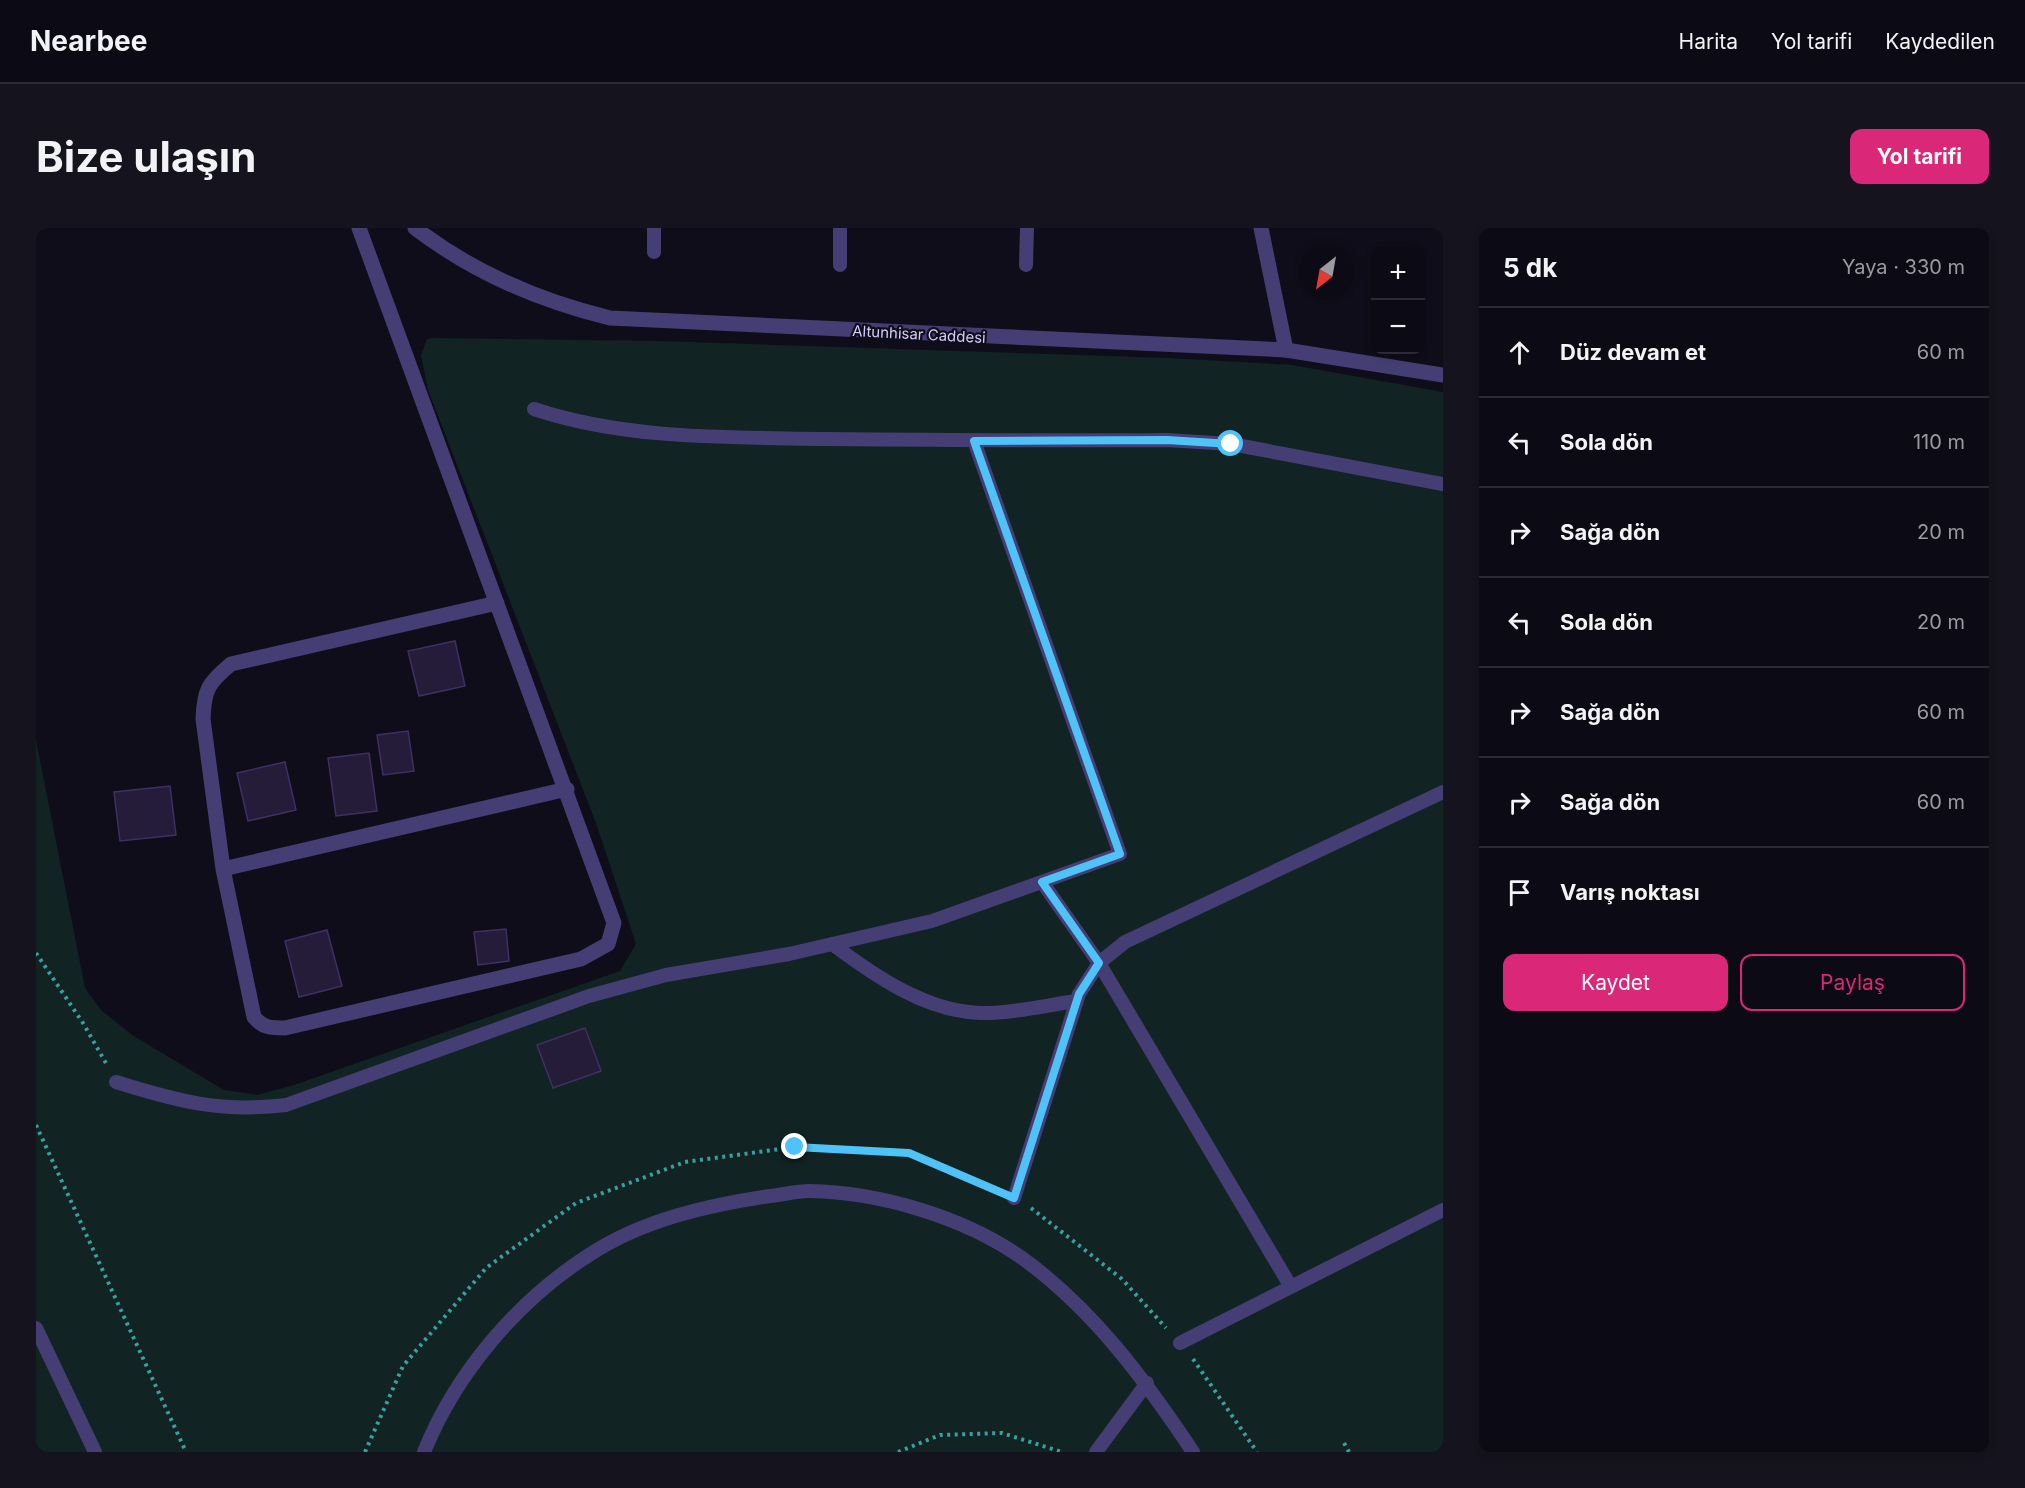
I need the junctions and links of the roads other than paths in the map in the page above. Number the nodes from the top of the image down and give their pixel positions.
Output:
1 (359, 228) edge
2 (415, 228) edge
3 (654, 228) edge
4 (840, 228) edge
5 (1027, 228) edge
6 (1261, 228) edge
7 (654, 252) dead end
8 (840, 265) dead end
9 (1026, 265) dead end
10 (1286, 350) junction
11 (1443, 375) edge
12 (534, 409) dead end
13 (974, 441) junction
14 (1443, 483) edge
15 (497, 603) junction
16 (567, 789) junction
17 (1443, 792) edge
18 (222, 869) junction
19 (1042, 882) junction
20 (832, 944) junction
21 (1099, 963) junction
22 (1077, 1001) junction
23 (116, 1082) road end
24 (1014, 1198) road end
25 (1443, 1210) edge
26 (1291, 1287) junction
27 (36, 1328) edge
28 (1180, 1343) road end
29 (1147, 1383) junction
30 (95, 1452) edge
31 (424, 1452) edge
32 (1096, 1452) edge
33 (1193, 1452) edge

1 - 15 street
2 - 10 street, Altunhisar Caddesi
3 - 7 lane
4 - 8 lane
5 - 9 lane
6 - 10 street
10 - 11 street, Altunhisar Caddesi
12 - 13 lane
13 - 14 lane
13 - 19 lane
15 - 16 street
15 - 18 street
16 - 18 street
16 - 18 street
17 - 21 lane
19 - 20 lane
19 - 21 lane
20 - 22 lane
20 - 23 lane
21 - 22 lane
21 - 26 lane
22 - 24 lane
25 - 26 lane
26 - 28 lane
27 - 30 lane
29 - 31 lane
29 - 32 lane
29 - 33 lane

